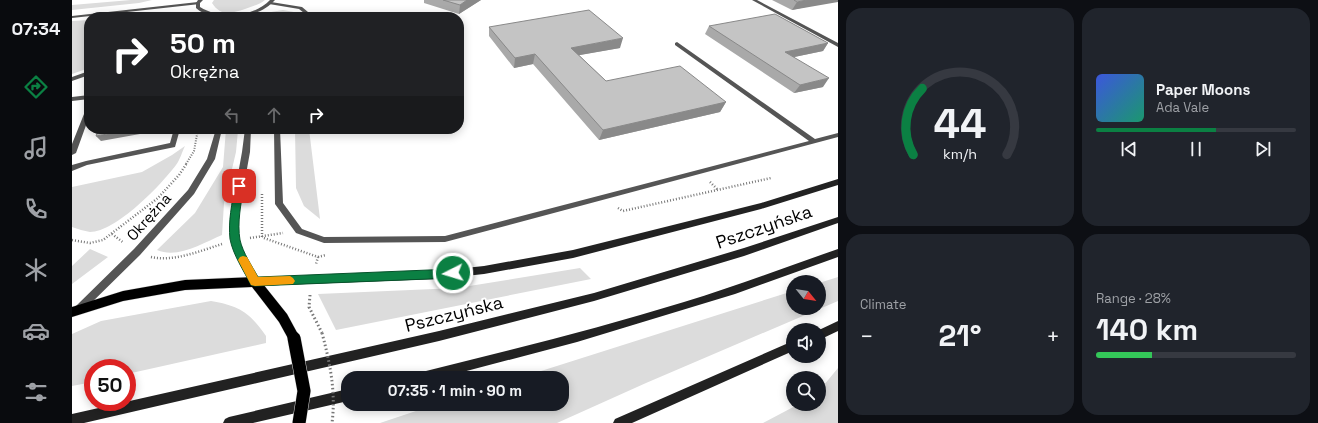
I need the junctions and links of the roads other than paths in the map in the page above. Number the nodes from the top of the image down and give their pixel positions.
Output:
1 (754, 0) edge
2 (199, 2) edge
3 (272, 2) edge
4 (262, 8) junction
5 (108, 12) edge
6 (202, 12) edge
7 (253, 12) edge
8 (258, 12) edge
9 (305, 12) edge
10 (84, 15) edge
11 (72, 16) edge
12 (677, 44) dead end
13 (838, 45) edge
14 (84, 75) edge
15 (72, 79) edge
16 (84, 98) edge
17 (72, 99) edge
18 (84, 128) edge
19 (175, 134) edge
20 (218, 134) edge
21 (248, 134) edge
22 (277, 134) edge
23 (838, 135) edge
24 (814, 141) junction
25 (72, 153) edge
26 (72, 168) edge
27 (838, 182) edge
28 (838, 220) edge
29 (838, 253) edge
30 (255, 282) junction
31 (74, 312) edge
32 (838, 326) edge
33 (826, 332) edge
34 (786, 349) edge
35 (445, 371) edge
36 (341, 397) edge
37 (72, 420) edge
38 (229, 423) edge
39 (299, 423) edge
40 (619, 423) edge

1 - 13 street
2 - 5 street
2 - 6 street
3 - 4 street
3 - 9 street
4 - 7 street
4 - 8 street
10 - 11 street
12 - 24 street
14 - 15 street
16 - 17 street
18 - 25 street
19 - 26 street
20 - 31 street, Okrężna
21 - 30 street
22 - 24 street
23 - 24 street
27 - 30 main road
28 - 37 main road, Pszczyńska
29 - 35 main road
30 - 31 main road
30 - 39 main road, bridge
32 - 33 main road
34 - 40 main road
36 - 38 main road

